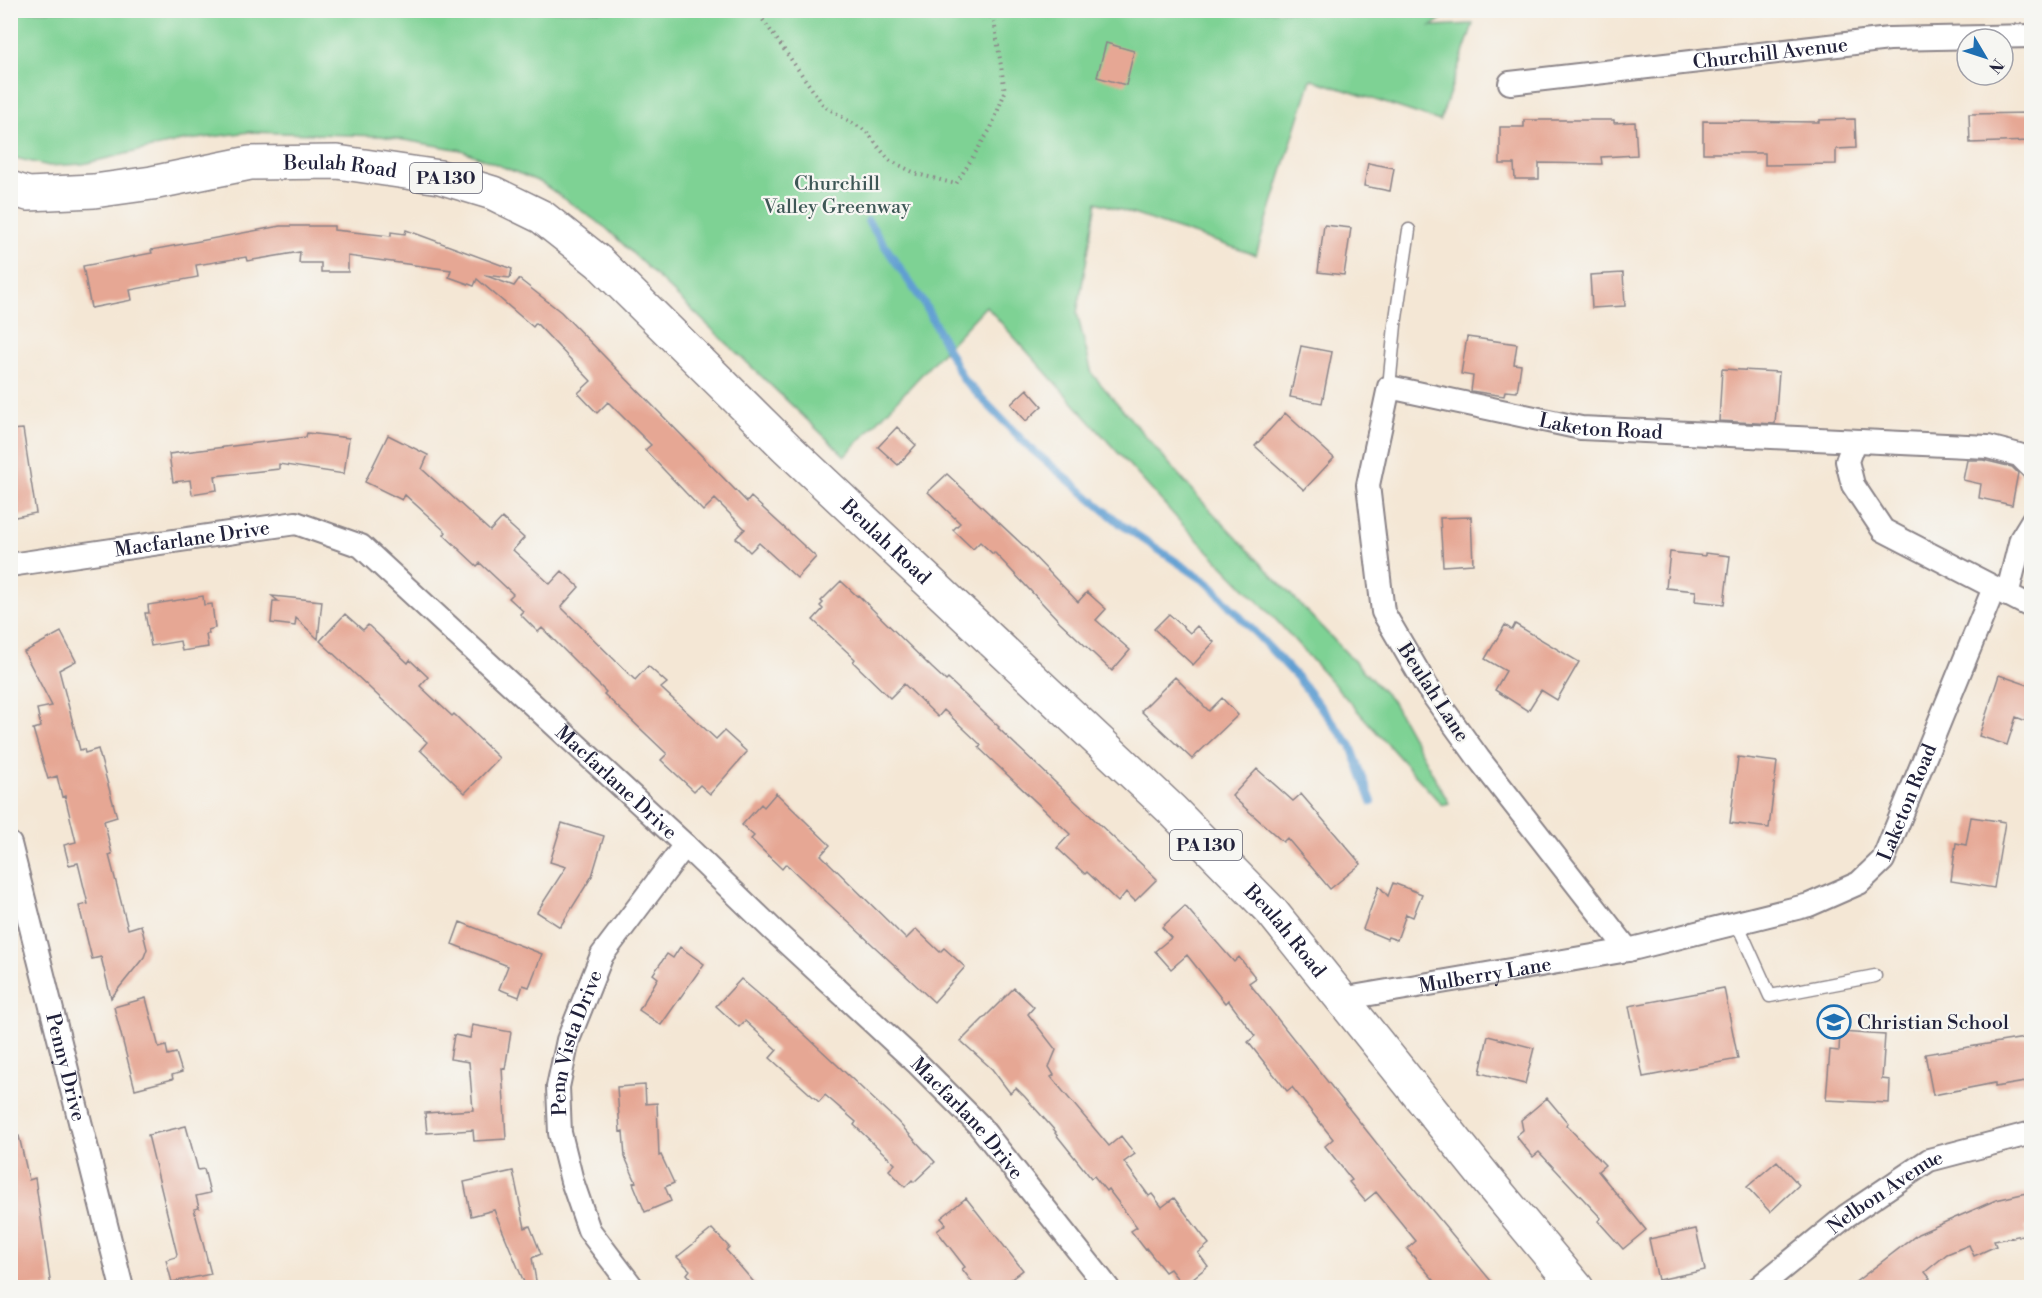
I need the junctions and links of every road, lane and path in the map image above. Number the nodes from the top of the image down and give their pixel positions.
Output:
1 (756, 10) edge
2 (984, 10) edge
3 (2031, 36) edge
4 (1510, 83) dead end
5 (10, 188) edge
6 (1409, 230) dead end
7 (1389, 387) junction
8 (1854, 442) junction
9 (2031, 468) edge
10 (2031, 521) edge
11 (10, 565) edge
12 (2000, 592) junction
13 (2031, 607) edge
14 (10, 844) edge
15 (685, 845) junction
16 (1737, 923) junction
17 (1628, 951) junction
18 (1875, 976) dead end
19 (1341, 999) junction
20 (2031, 1133) edge
21 (122, 1287) edge
22 (633, 1287) edge
23 (1108, 1287) edge
24 (1578, 1287) edge
25 (1758, 1287) edge

1 - 2 path
3 - 4 street, Churchill Avenue
5 - 19 main road, Beulah Road / PA 130
6 - 7 lane
7 - 8 street, Laketon Road
7 - 17 street, Beulah Lane
8 - 9 street, Laketon Road
8 - 12 street
10 - 12 street, Laketon Road
11 - 15 street, Macfarlane Drive
12 - 13 street
12 - 16 street, Laketon Road
14 - 21 street, Penny Drive
15 - 22 street, Penn Vista Drive
15 - 23 street, Macfarlane Drive
16 - 17 street, Laketon Road
16 - 18 lane
17 - 19 street, Mulberry Lane
19 - 24 main road, Beulah Road / PA 130
20 - 25 street, Nelbon Avenue

